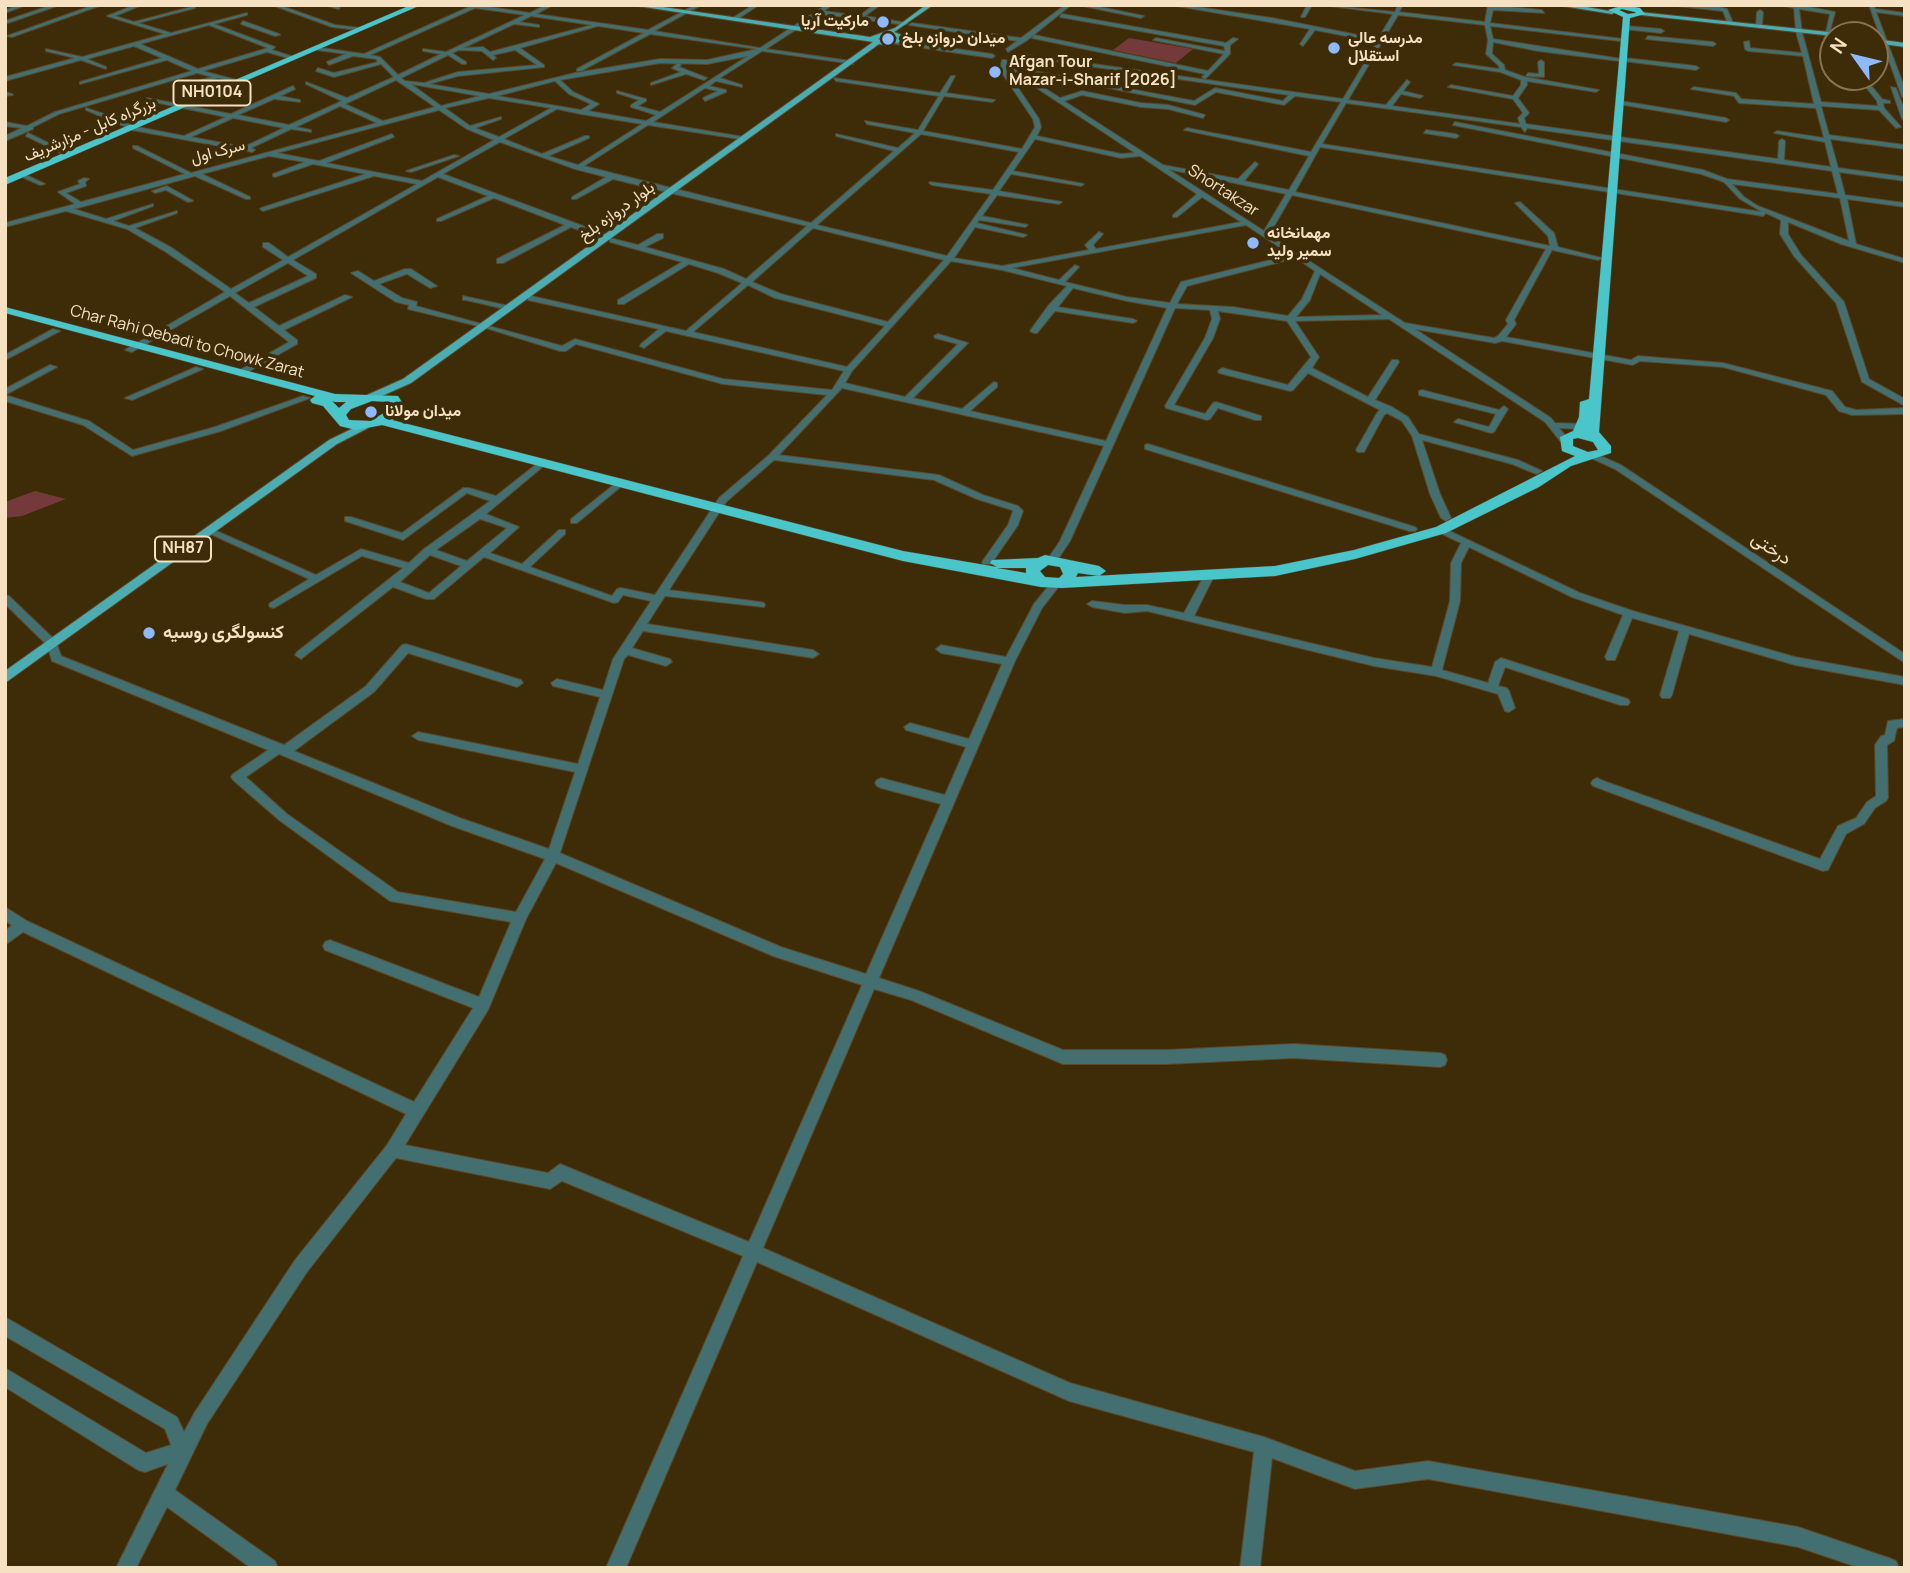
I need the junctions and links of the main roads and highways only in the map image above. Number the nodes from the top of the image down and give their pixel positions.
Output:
1 (413, 5) edge
2 (418, 5) edge
3 (634, 5) edge
4 (667, 5) edge
5 (930, 5) edge
6 (940, 5) edge
7 (1559, 5) edge
8 (1577, 5) edge
9 (645, 6) edge
10 (692, 9) edge
11 (1622, 10) edge
12 (1641, 14) junction
13 (909, 24) junction
14 (1799, 32) junction
15 (890, 33) junction
16 (1819, 34) edge
17 (875, 39) junction
18 (898, 40) junction
19 (1622, 60) junction
20 (235, 82) junction
21 (131, 127) junction
22 (1613, 138) junction
23 (5, 180) edge
24 (1609, 189) junction
25 (675, 192) junction
26 (610, 239) junction
27 (5, 310) edge
28 (5, 317) edge
29 (488, 327) junction
30 (133, 348) junction
31 (1595, 355) junction
32 (366, 398) junction
33 (398, 407) junction
34 (341, 417) junction
35 (384, 422) junction
36 (364, 426) junction
37 (1573, 436) junction
38 (1596, 450) junction
39 (720, 504) junction
40 (1444, 524) junction
41 (1056, 563) junction
42 (1048, 582) junction
43 (50, 643) junction
44 (5, 672) edge
45 (5, 678) edge

1 - 20 highway, بزرگراه کابل - مزارشریف / NH0104
2 - 20 highway, بزرگراه کابل - مزارشریف / NH0104
3 - 9 main road
4 - 10 main road
5 - 13 main road
6 - 13 main road
7 - 11 main road
8 - 11 main road
9 - 10 main road
10 - 17 main road
11 - 12 highway
11 - 19 highway
11 - 19 highway
12 - 14 main road
12 - 14 main road
13 - 15 main road
13 - 18 main road, بلوار دروازه بلخ
14 - 16 main road
15 - 17 main road
15 - 18 main road
17 - 18 main road
17 - 25 main road, بلوار دروازه بلخ
18 - 25 main road, بلوار دروازه بلخ
19 - 22 highway
19 - 22 highway
20 - 21 highway, بزرگراه کابل - مزارشریف / NH0104
21 - 23 highway, بزرگراه کابل - مزارشریف / NH0104
21 - 23 highway, بزرگراه کابل - مزارشریف / NH0104
22 - 24 highway
24 - 31 highway
24 - 31 highway
25 - 26 main road, بلوار دروازه بلخ
26 - 29 main road, بلوار دروازه بلخ
26 - 29 main road, بلوار دروازه بلخ
27 - 30 highway, Char Rahi Qebadi to Chowk Zarat / NH87
28 - 30 highway, Char Rahi Qebadi to Chowk Zarat / NH87
29 - 32 main road, بلوار دروازه بلخ
29 - 33 main road, بلوار دروازه بلخ
30 - 32 highway, Char Rahi Qebadi to Chowk Zarat / NH87
30 - 34 highway, Char Rahi Qebadi to Chowk Zarat / NH87
31 - 37 highway
31 - 38 highway
32 - 33 highway, NH87
32 - 34 highway, NH87
33 - 35 highway, NH87
33 - 39 highway
34 - 36 highway, NH87
34 - 43 main road, NH87
35 - 36 highway, NH87
35 - 39 highway
36 - 43 main road, NH87
37 - 38 highway
37 - 38 highway
37 - 40 highway
38 - 40 highway
39 - 41 highway
39 - 42 highway
40 - 41 highway
40 - 42 highway
41 - 42 highway
41 - 42 highway
43 - 44 main road, NH87
43 - 45 main road, NH87

